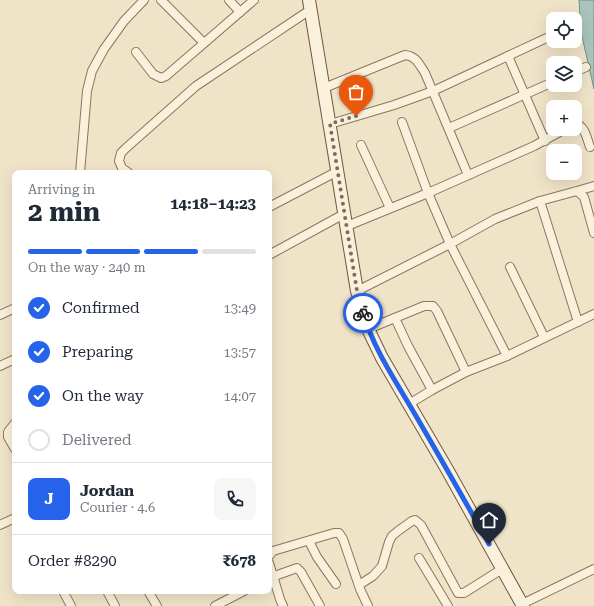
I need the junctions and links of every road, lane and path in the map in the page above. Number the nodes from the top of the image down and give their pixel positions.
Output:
1 (144, 0) edge
2 (161, 0) edge
3 (229, 0) edge
4 (254, 0) edge
5 (310, 5) edge
6 (240, 12) junction
7 (546, 38) edge
8 (204, 43) junction
9 (136, 52) dead end
10 (508, 56) junction
11 (586, 67) dead end
12 (582, 69) edge
13 (546, 85) edge
14 (324, 88) junction
15 (433, 91) junction
16 (524, 95) junction
17 (402, 122) dead end
18 (330, 124) junction
19 (582, 126) edge
20 (449, 128) junction
21 (553, 136) edge
22 (545, 141) junction
23 (361, 145) dead end
24 (590, 147) dead end
25 (80, 170) edge
26 (125, 170) edge
27 (338, 171) junction
28 (468, 176) junction
29 (594, 186) edge
30 (578, 191) junction
31 (428, 193) junction
32 (540, 201) junction
33 (272, 204) edge
34 (390, 208) junction
35 (344, 214) junction
36 (347, 226) junction
37 (594, 233) edge
38 (450, 244) junction
39 (272, 252) edge
40 (510, 267) dead end
41 (357, 291) junction
42 (12, 309) edge
43 (594, 314) edge
44 (0, 315) edge
45 (395, 318) junction
46 (578, 322) junction
47 (368, 328) junction
48 (544, 337) junction
49 (507, 356) junction
50 (12, 360) edge
51 (0, 366) edge
52 (466, 372) junction
53 (432, 390) junction
54 (409, 404) junction
55 (12, 427) edge
56 (12, 443) edge
57 (12, 519) edge
58 (0, 525) edge
59 (309, 541) junction
60 (272, 553) edge
61 (419, 558) dead end
62 (502, 569) junction
63 (594, 569) edge
64 (272, 578) edge
65 (272, 580) edge
66 (336, 584) dead end
67 (359, 585) junction
68 (65, 594) edge
69 (109, 594) edge
70 (150, 594) edge
71 (238, 594) edge
72 (522, 605) edge
73 (71, 606) edge
74 (115, 606) edge
75 (157, 606) edge
76 (215, 606) edge
77 (283, 606) edge
78 (320, 606) edge
79 (368, 606) edge
80 (448, 606) edge

1 - 25 street
2 - 8 street
3 - 6 street
4 - 6 street
5 - 14 main road
5 - 26 street
6 - 8 street
7 - 10 street
8 - 9 street
10 - 15 street
10 - 16 street
11 - 12 street
13 - 16 street
14 - 15 street
14 - 18 main road
15 - 18 street
15 - 20 street
16 - 20 street
16 - 22 street
17 - 31 street
18 - 27 main road
19 - 24 street
20 - 28 street
21 - 22 street
22 - 28 street
23 - 34 street
27 - 33 street
27 - 35 main road
28 - 31 street
29 - 30 street
30 - 32 street
30 - 37 street
31 - 34 street
31 - 38 street
32 - 38 street
32 - 46 street
34 - 36 street
35 - 36 main road
35 - 39 street
36 - 41 main road
38 - 41 street
38 - 49 street
40 - 48 street
41 - 47 main road
42 - 44 street
43 - 46 street
45 - 47 street
45 - 52 street
45 - 53 street
46 - 48 street
47 - 54 main road
48 - 49 street
49 - 52 street
50 - 51 street
52 - 53 street
53 - 54 street
54 - 62 main road
55 - 56 street
57 - 58 street
59 - 60 street
59 - 66 street
59 - 67 street
61 - 80 street
62 - 67 street
62 - 72 main road
63 - 72 street
64 - 78 street
65 - 77 street
67 - 79 street
68 - 73 street
69 - 74 street
70 - 75 street
71 - 76 street

